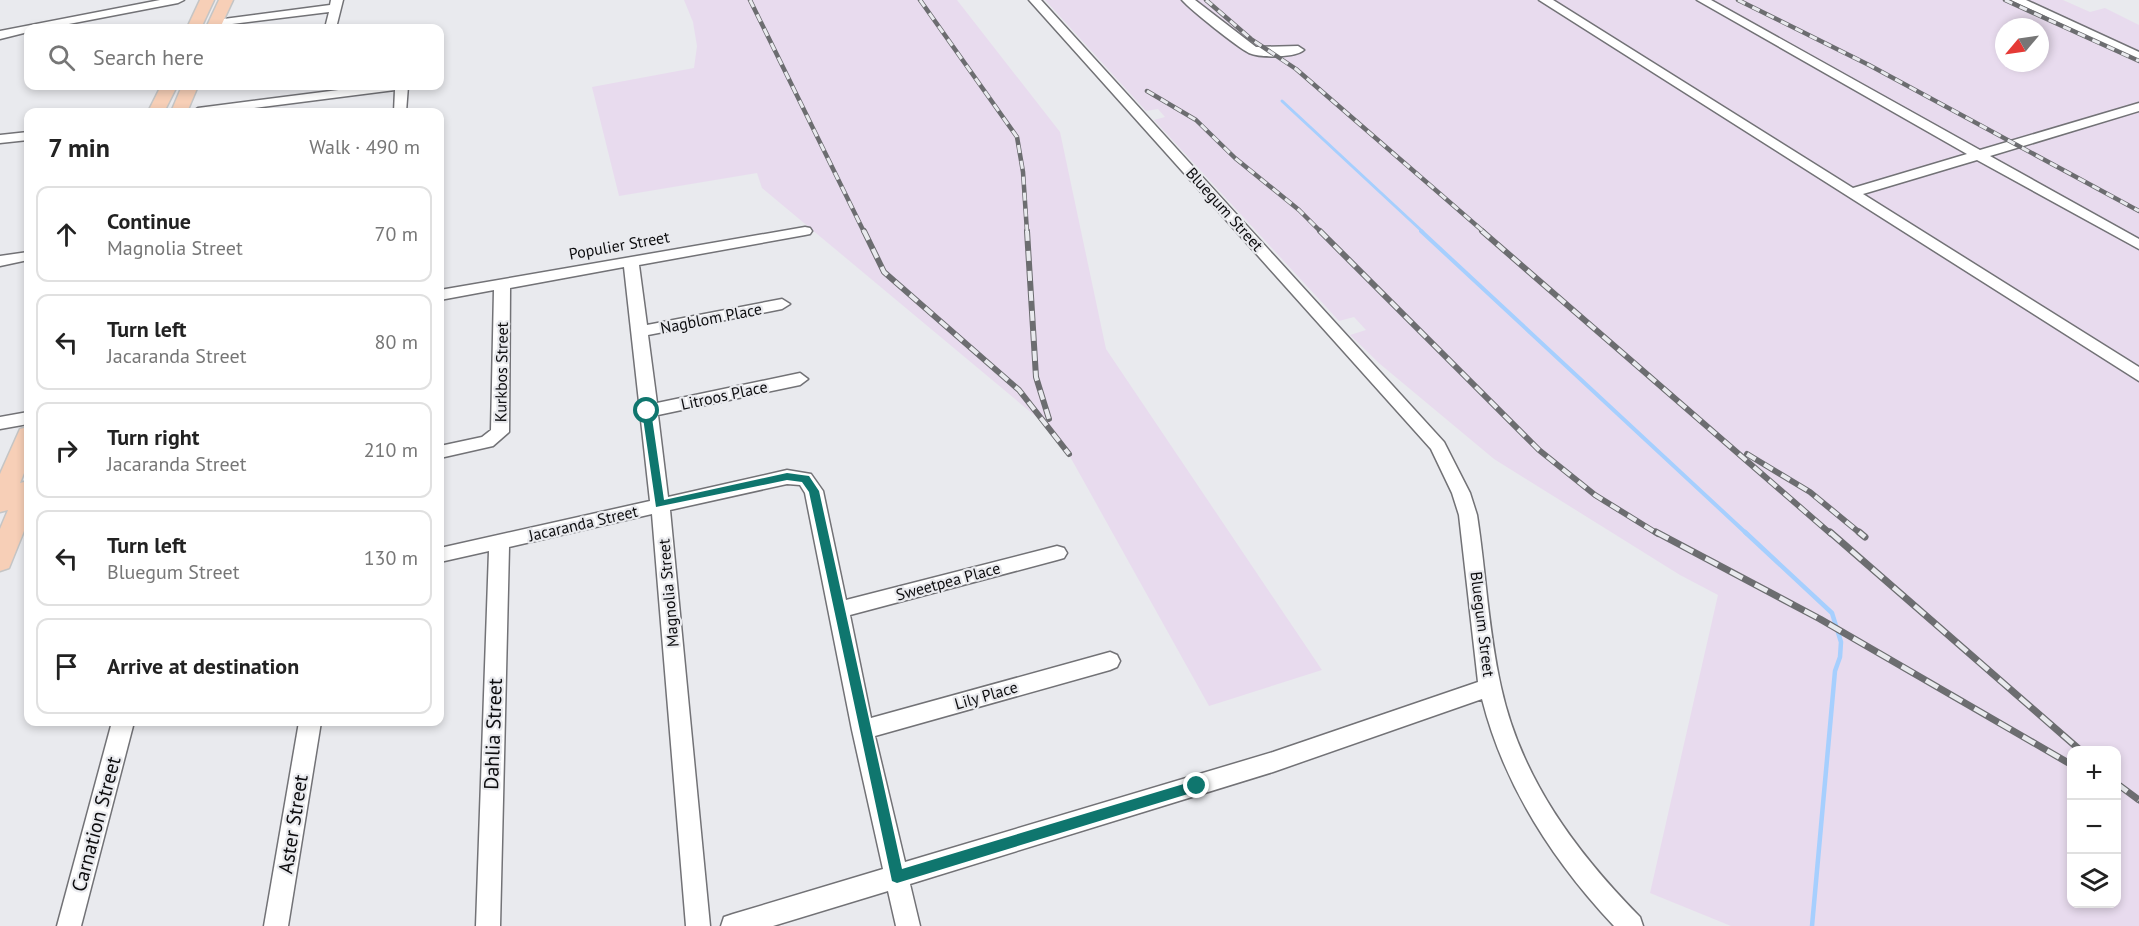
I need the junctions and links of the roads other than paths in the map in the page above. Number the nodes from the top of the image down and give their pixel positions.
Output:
1 (178, 0) edge
2 (207, 0) edge
3 (226, 0) edge
4 (1035, 0) edge
5 (1188, 0) edge
6 (1545, 0) edge
7 (1703, 0) edge
8 (2017, 0) edge
9 (336, 4) edge
10 (54, 24) edge
11 (196, 24) edge
12 (215, 24) edge
13 (225, 24) edge
14 (332, 24) edge
15 (24, 30) edge
16 (0, 35) edge
17 (1298, 50) dead end
18 (2139, 56) edge
19 (167, 90) edge
20 (188, 90) edge
21 (303, 90) edge
22 (369, 90) edge
23 (402, 90) edge
24 (289, 100) junction
25 (2139, 107) edge
26 (158, 108) edge
27 (181, 108) edge
28 (228, 108) edge
29 (290, 108) edge
30 (401, 108) edge
31 (24, 137) edge
32 (0, 140) edge
33 (1979, 155) junction
34 (1852, 193) junction
35 (805, 231) dead end
36 (2139, 245) edge
37 (24, 257) edge
38 (0, 261) edge
39 (631, 261) junction
40 (502, 284) junction
41 (444, 294) edge
42 (782, 304) dead end
43 (640, 331) junction
44 (2139, 375) edge
45 (800, 379) dead end
46 (647, 411) junction
47 (24, 419) edge
48 (0, 423) edge
49 (24, 445) edge
50 (444, 451) edge
51 (24, 500) edge
52 (0, 503) edge
53 (660, 504) junction
54 (499, 543) junction
55 (1057, 553) dead end
56 (444, 554) edge
57 (0, 561) edge
58 (838, 610) junction
59 (1110, 661) dead end
60 (1490, 687) junction
61 (122, 726) edge
62 (309, 726) edge
63 (863, 730) junction
64 (897, 876) junction
65 (69, 926) edge
66 (276, 926) edge
67 (488, 926) edge
68 (698, 926) edge
69 (733, 926) edge
70 (908, 926) edge
71 (1630, 926) edge

1 - 10 street
2 - 11 main road
3 - 12 main road
4 - 60 street, Bluegum Street
5 - 17 street
6 - 34 street
7 - 33 street
8 - 18 street
9 - 13 street
9 - 14 street
15 - 16 street
19 - 26 main road
20 - 27 main road
21 - 24 street
22 - 24 street
23 - 30 street
24 - 28 street
24 - 29 street
25 - 33 street
31 - 32 street
33 - 34 street
33 - 36 street
34 - 44 street
35 - 39 street, Populier Street
37 - 38 street
39 - 40 street, Populier Street
39 - 43 street, Magnolia Street
40 - 41 street, Populier Street
40 - 50 street, Kurkbos Street
42 - 43 street, Nagblom Place
43 - 46 street, Magnolia Street
45 - 46 street, Litroos Place
46 - 53 street, Magnolia Street
47 - 48 street
49 - 52 main road
51 - 57 main road
53 - 54 street, Jacaranda Street
53 - 58 street, Jacaranda Street
53 - 68 street, Magnolia Street
54 - 56 street, Jacaranda Street
54 - 67 street, Dahlia Street
55 - 58 street, Sweetpea Place
58 - 63 street, Jacaranda Street
59 - 63 street, Lily Place
60 - 64 street, Bluegum Street
60 - 71 street
61 - 65 street, Carnation Street
62 - 66 street, Aster Street
63 - 64 street, Jacaranda Street
64 - 69 street, Bluegum Street
64 - 70 street, Jacaranda Street

